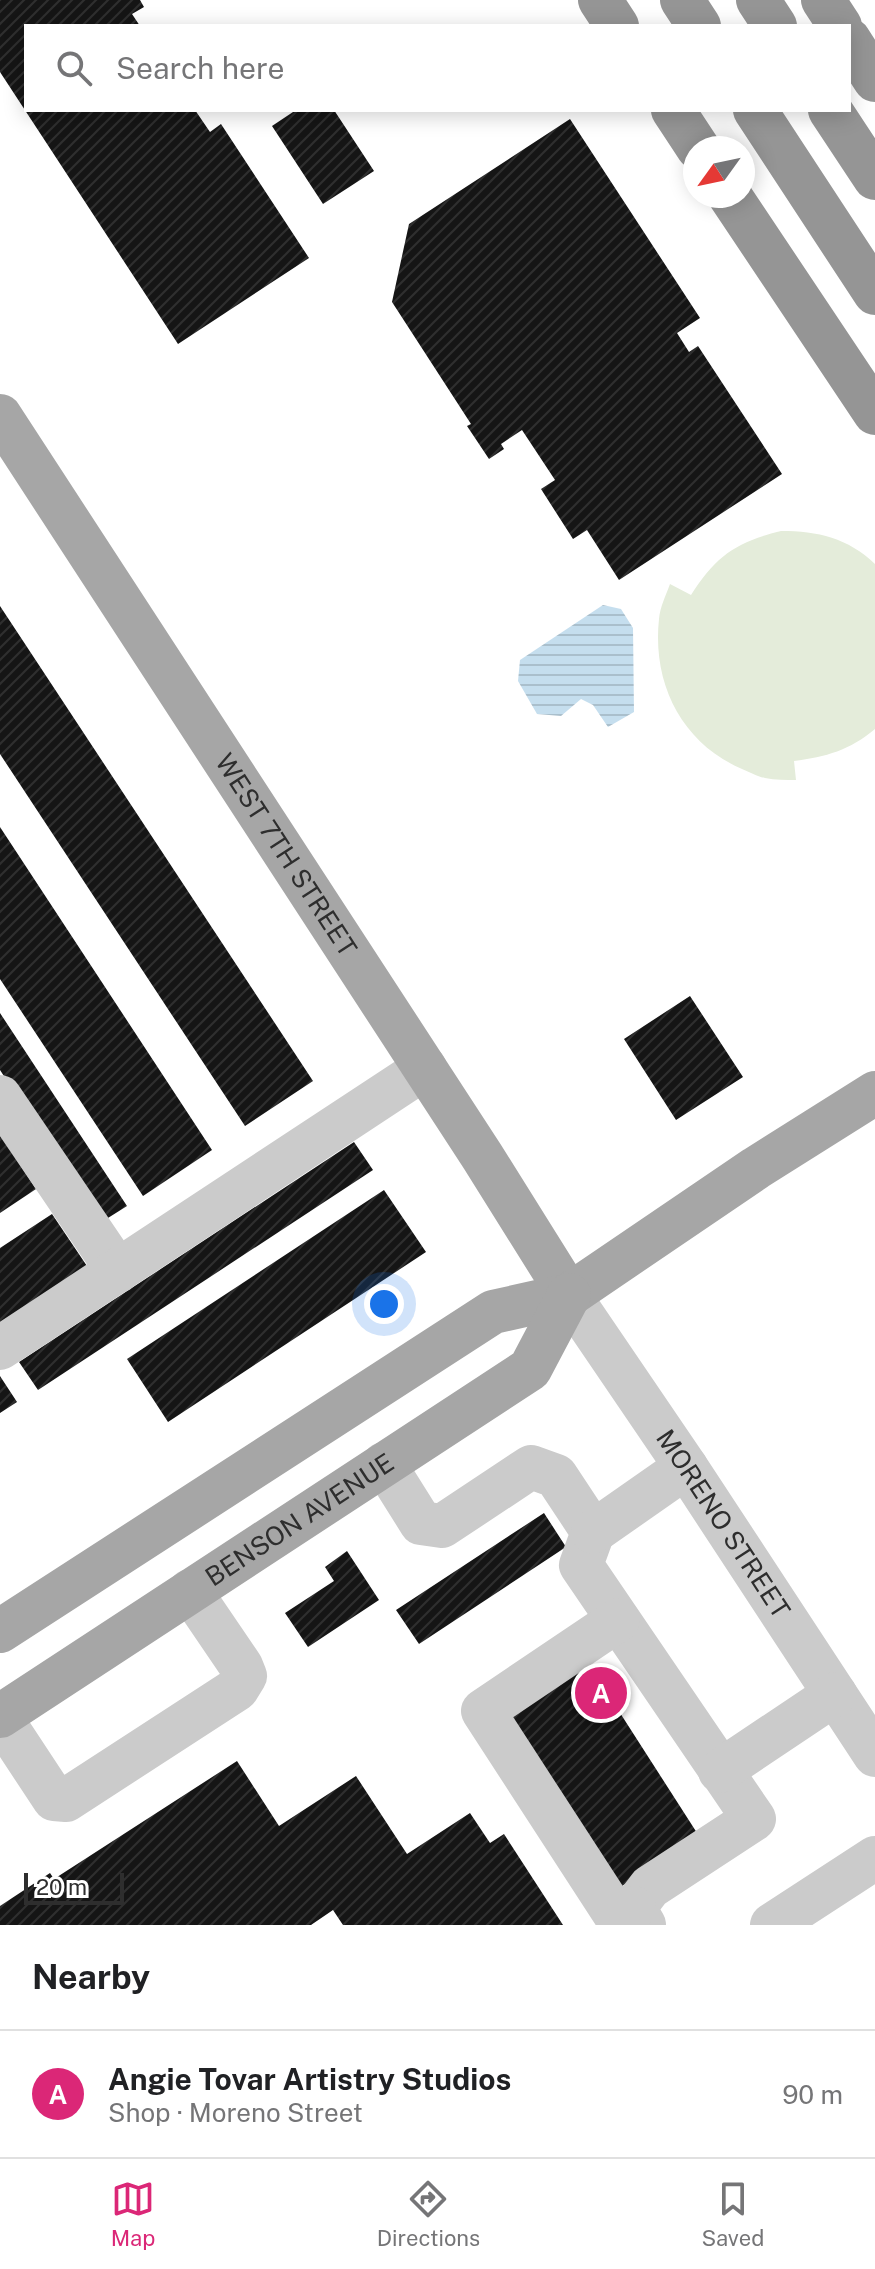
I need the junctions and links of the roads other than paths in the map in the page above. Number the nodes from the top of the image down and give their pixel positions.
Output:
1 (600, 0) edge
2 (682, 0) edge
3 (758, 0) edge
4 (823, 0) edge
5 (616, 24) edge
6 (698, 24) edge
7 (774, 24) edge
8 (839, 24) edge
9 (851, 43) edge
10 (875, 80) edge
11 (674, 112) edge
12 (756, 112) edge
13 (831, 112) edge
14 (690, 136) edge
15 (875, 178) edge
16 (738, 208) edge
17 (875, 293) edge
18 (875, 413) edge
19 (0, 416) edge
20 (425, 1068) junction
21 (875, 1093) edge
22 (0, 1097) edge
23 (118, 1271) junction
24 (569, 1295) junction
25 (0, 1348) edge
26 (384, 1464) junction
27 (686, 1467) junction
28 (593, 1532) junction
29 (190, 1591) junction
30 (618, 1620) junction
31 (0, 1631) edge
32 (835, 1694) junction
33 (0, 1716) edge
34 (875, 1755) edge
35 (720, 1771) junction
36 (875, 1858) edge
37 (639, 1917) edge
38 (772, 1925) edge

1 - 5 highway
2 - 6 highway
3 - 7 highway
4 - 8 highway
9 - 10 highway
11 - 14 highway
12 - 17 highway
13 - 15 highway
16 - 18 highway
19 - 20 main road, WEST 7TH STREET
20 - 23 street
20 - 24 main road, WEST 7TH STREET
21 - 24 main road, BENSON AVENUE
22 - 23 street
23 - 25 street
24 - 26 main road, BENSON AVENUE
24 - 27 street, MORENO STREET
24 - 31 main road, BENSON AVENUE
26 - 28 street
26 - 29 main road, BENSON AVENUE
27 - 28 street
27 - 32 street, MORENO STREET
28 - 30 street
29 - 33 main road, BENSON AVENUE
29 - 33 street
30 - 35 street
30 - 37 street
32 - 34 street, MORENO STREET
32 - 35 street
35 - 37 street
36 - 38 street

